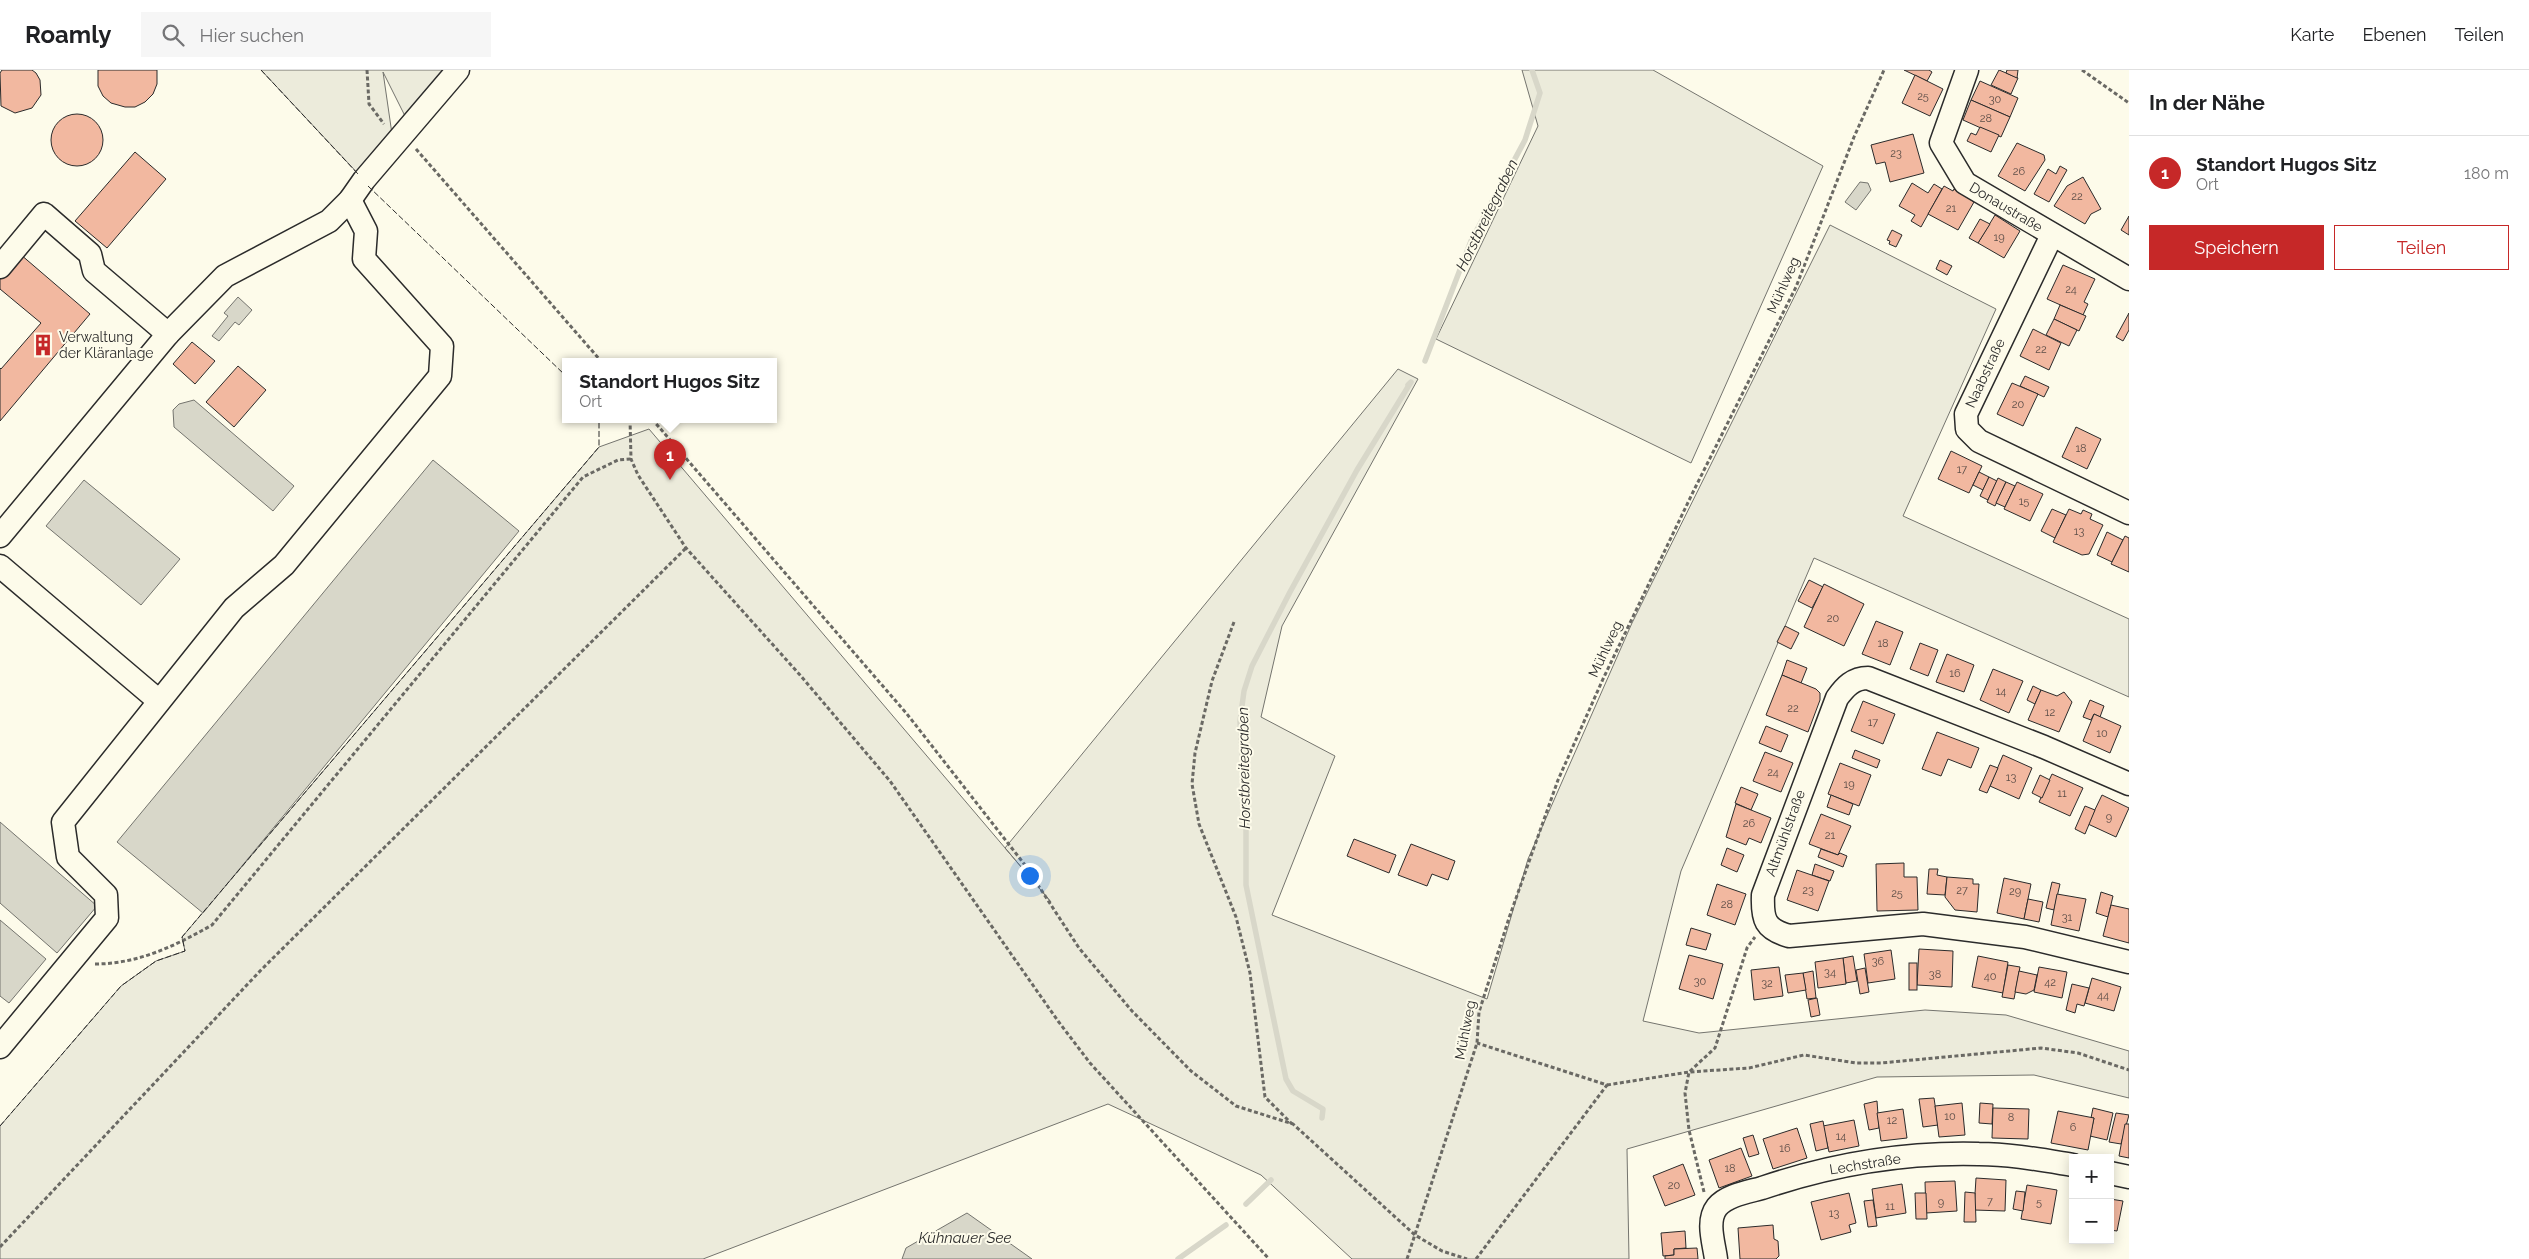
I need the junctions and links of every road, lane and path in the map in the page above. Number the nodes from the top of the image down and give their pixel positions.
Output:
1 (367, 70) edge
2 (458, 70) edge
3 (1884, 70) edge
4 (1967, 70) edge
5 (2082, 70) edge
6 (2129, 102) edge
7 (403, 135) junction
8 (350, 200) junction
9 (2052, 235) junction
10 (0, 266) edge
11 (2129, 279) edge
12 (168, 334) junction
13 (598, 358) edge
14 (630, 423) edge
15 (655, 423) edge
16 (631, 458) junction
17 (2129, 513) edge
18 (0, 536) edge
19 (686, 548) junction
20 (0, 566) edge
21 (1234, 622) dead end
22 (160, 701) junction
23 (2129, 784) edge
24 (1747, 948) dead end
25 (2129, 962) edge
26 (69, 964) junction
27 (1477, 1043) junction
28 (0, 1047) edge
29 (2129, 1070) edge
30 (1689, 1072) junction
31 (1607, 1086) junction
32 (1293, 1124) junction
33 (2069, 1165) edge
34 (2114, 1174) edge
35 (2129, 1177) edge
36 (1711, 1220) junction
37 (1416, 1235) junction
38 (0, 1247) edge
39 (1268, 1259) edge
40 (1407, 1259) edge
41 (1467, 1259) edge
42 (1476, 1259) edge
43 (1716, 1259) edge

1 - 7 path
2 - 7 street
3 - 27 path, Mühlweg
4 - 9 street, Donaustraße
5 - 6 path
7 - 8 street
7 - 13 path
8 - 12 street
8 - 22 street
9 - 11 street, Donaustraße
9 - 17 street, Naabstraße
10 - 12 street
12 - 18 street
14 - 16 path
15 - 32 path
16 - 19 path
16 - 26 path
19 - 38 path
19 - 39 path
20 - 22 street
21 - 32 path
22 - 26 street
23 - 25 street, Altmühlstraße
24 - 30 path
26 - 28 street
27 - 31 path
27 - 37 path, Mühlweg
29 - 30 path
30 - 31 path
30 - 36 path
31 - 42 path
32 - 37 path
33 - 36 street, Lechstraße
34 - 35 street
36 - 43 street
37 - 40 path, Mühlweg
37 - 41 path

